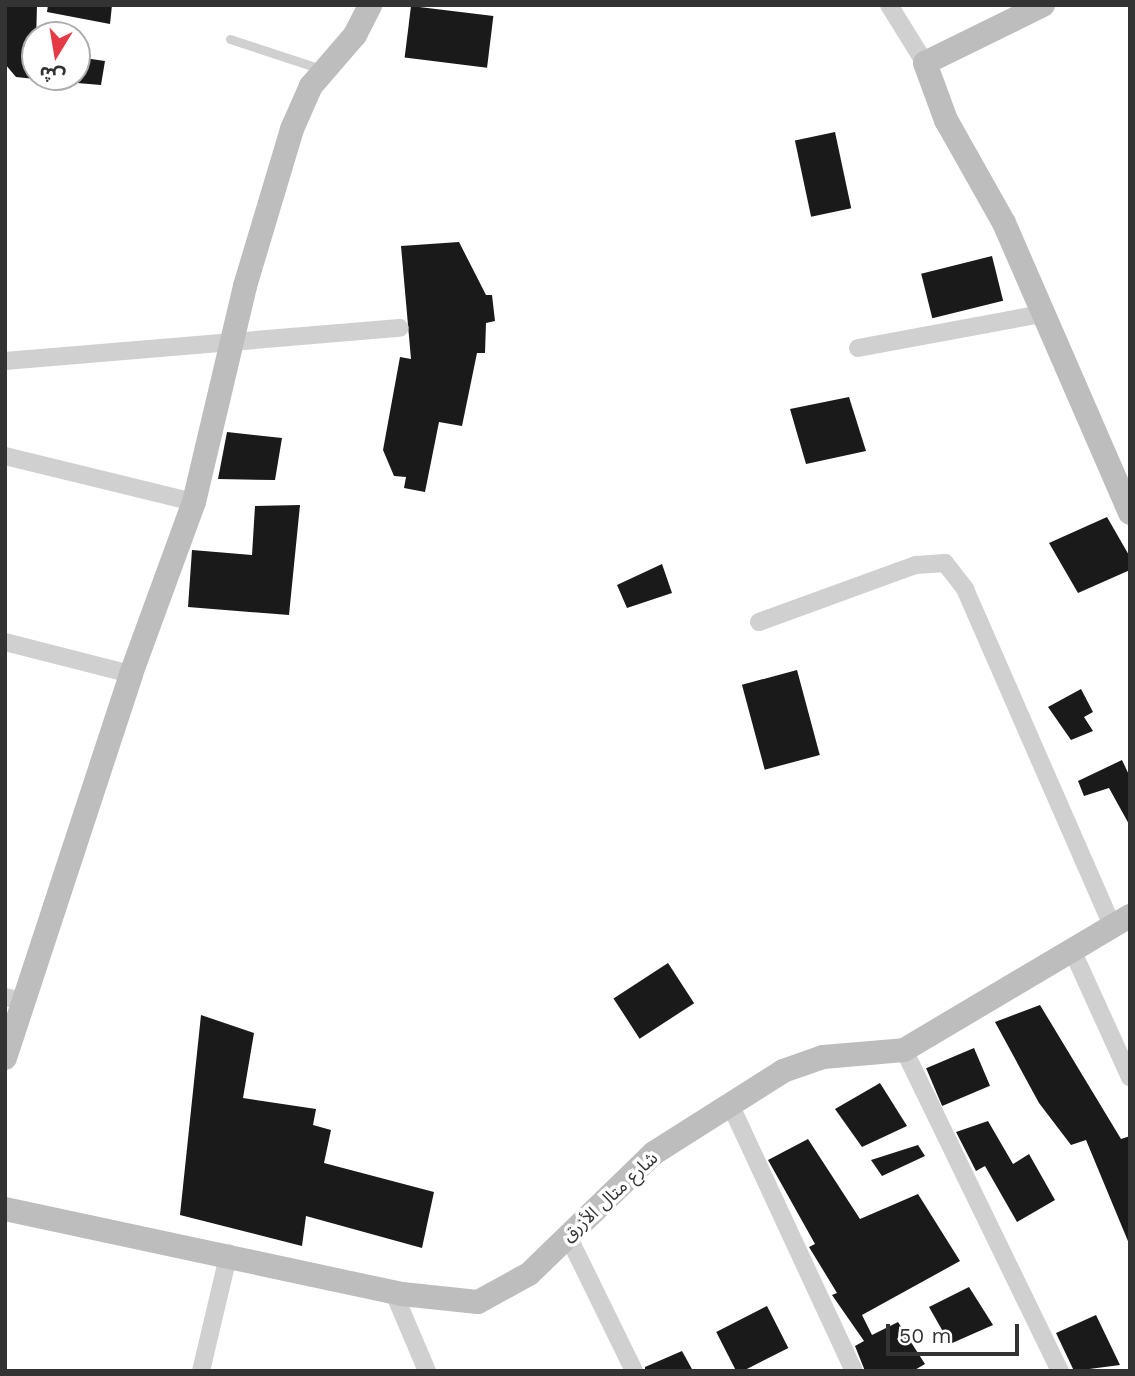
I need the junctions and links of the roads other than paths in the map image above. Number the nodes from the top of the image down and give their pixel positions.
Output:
1 (370, 5) edge
2 (889, 5) edge
3 (1043, 5) edge
4 (230, 39) dead end
5 (925, 63) junction
6 (324, 70) junction
7 (1042, 314) junction
8 (400, 328) dead end
9 (234, 338) junction
10 (858, 348) dead end
11 (5, 361) edge
12 (5, 456) edge
13 (194, 502) junction
14 (1130, 513) edge
15 (758, 622) dead end
16 (5, 642) edge
17 (131, 674) junction
18 (1121, 921) edge
19 (1072, 950) junction
20 (15, 999) edge
21 (904, 1049) junction
22 (5, 1058) edge
23 (1130, 1077) edge
24 (730, 1104) junction
25 (5, 1209) edge
26 (568, 1236) junction
27 (229, 1253) junction
28 (393, 1292) junction
29 (201, 1371) edge
30 (428, 1371) edge
31 (634, 1371) edge
32 (854, 1371) edge
33 (1060, 1371) edge

1 - 6 street
2 - 5 street
3 - 5 street
4 - 6 lane
5 - 7 street
6 - 9 street
7 - 10 street
7 - 14 street
8 - 9 street
9 - 11 street
9 - 13 street
12 - 13 street
13 - 17 street
15 - 18 street
16 - 17 street
17 - 20 street
18 - 19 street
19 - 21 street
19 - 23 street
20 - 22 street
21 - 24 street, شارع متال الأزرق
21 - 33 street
24 - 26 street, شارع متال الأزرق
24 - 32 street
25 - 27 street, شارع متال الأزرق
26 - 28 street, شارع متال الأزرق
26 - 31 street
27 - 28 street, شارع متال الأزرق
27 - 29 street
28 - 30 street

